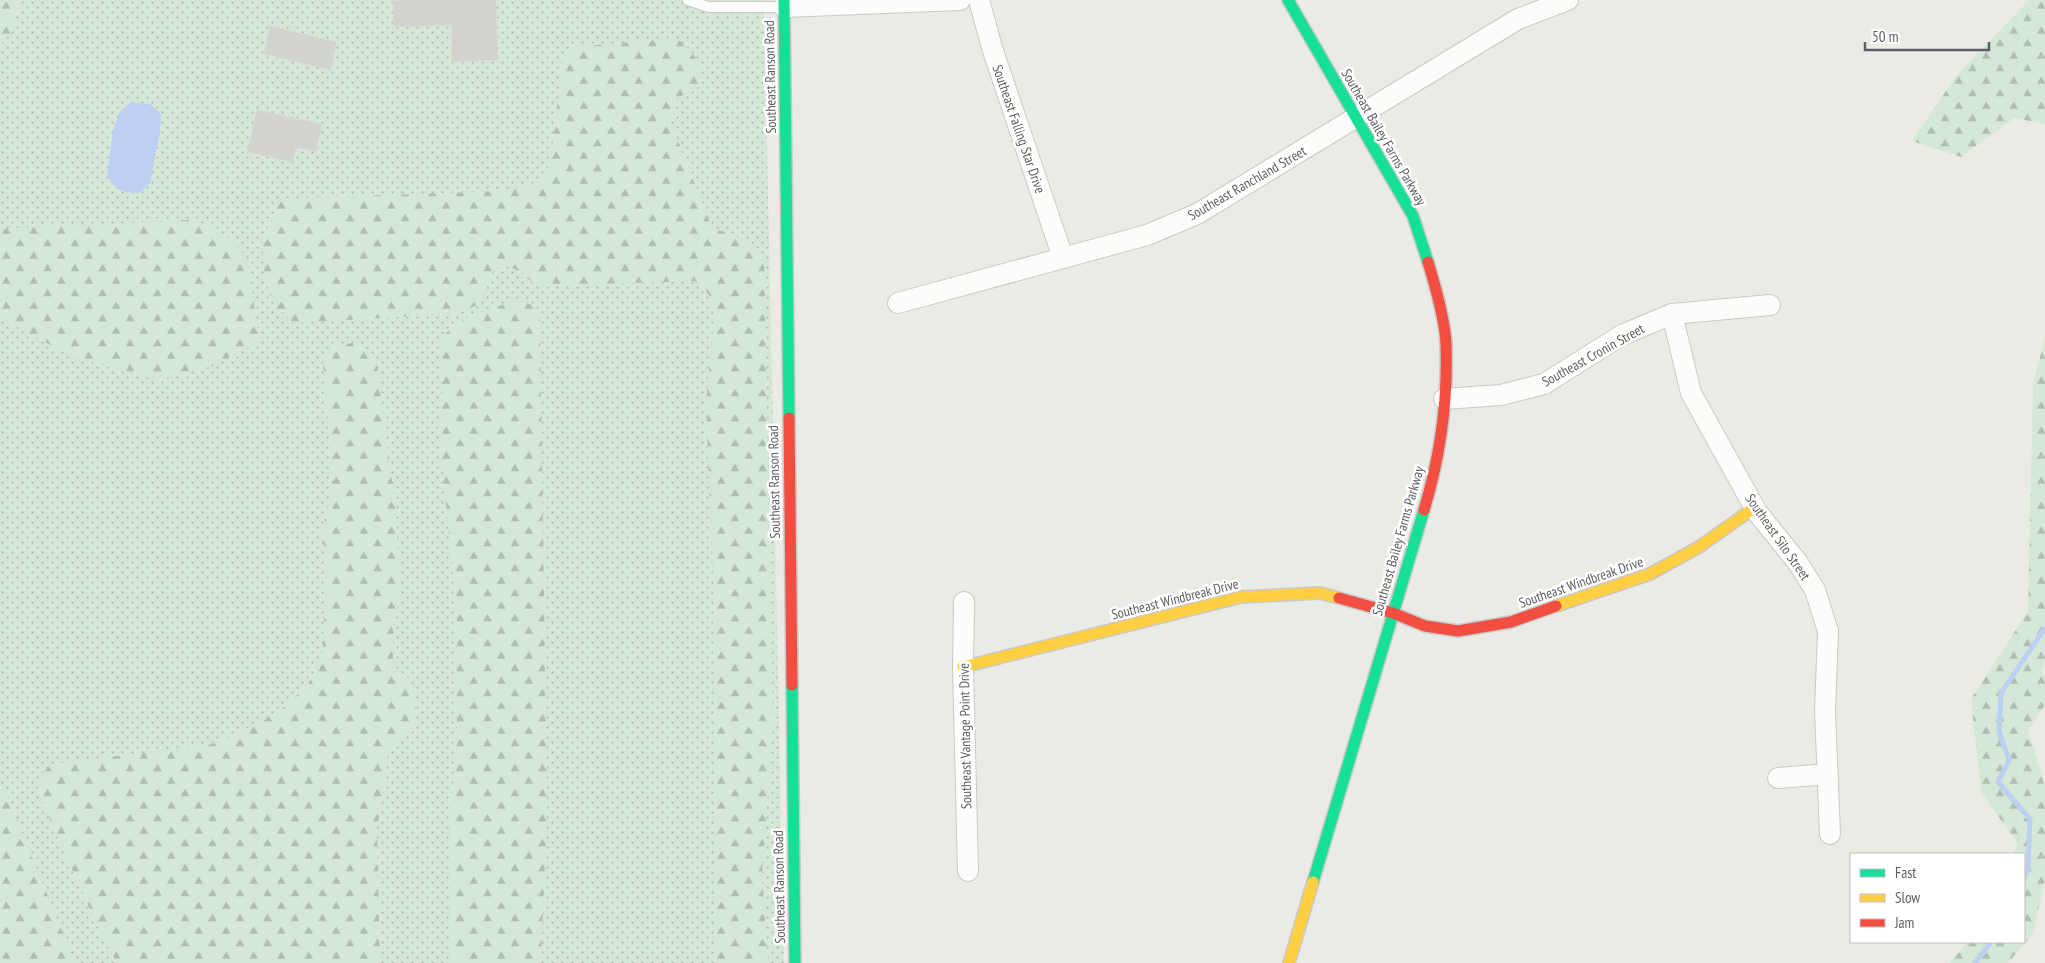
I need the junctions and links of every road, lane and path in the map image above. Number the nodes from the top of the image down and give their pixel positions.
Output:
1 (688, 0) edge
2 (960, 0) edge
3 (979, 0) edge
4 (1288, 0) edge
5 (1560, 2) edge
6 (784, 4) edge
7 (1356, 118) junction
8 (1063, 258) junction
9 (898, 303) dead end
10 (1770, 306) dead end
11 (1672, 314) junction
12 (1444, 399) junction
13 (1754, 508) junction
14 (964, 602) dead end
15 (1393, 613) junction
16 (964, 667) junction
17 (1828, 774) junction
18 (1778, 778) dead end
19 (1830, 834) dead end
20 (968, 871) dead end
21 (795, 963) edge
22 (1289, 963) edge

1 - 6 lane
2 - 6 street
3 - 8 street, Southeast Falling Star Drive
4 - 7 street, Southeast Bailey Farms Parkway
5 - 7 street, Southeast Ranchland Street
6 - 21 street, Southeast Ranson Road
7 - 8 street, Southeast Ranchland Street
7 - 12 street, Southeast Bailey Farms Parkway
8 - 9 street, Southeast Ranchland Street
10 - 11 street, Southeast Cronin Street
11 - 12 street, Southeast Cronin Street
11 - 13 street, Southeast Silo Street
12 - 15 street, Southeast Bailey Farms Parkway
13 - 15 street, Southeast Windbreak Drive
13 - 17 street, Southeast Silo Street
14 - 16 street, Southeast Vantage Point Drive
15 - 16 street, Southeast Windbreak Drive
15 - 22 street, Southeast Bailey Farms Parkway
16 - 20 street, Southeast Vantage Point Drive
17 - 18 street
17 - 19 street, Southeast Silo Street

